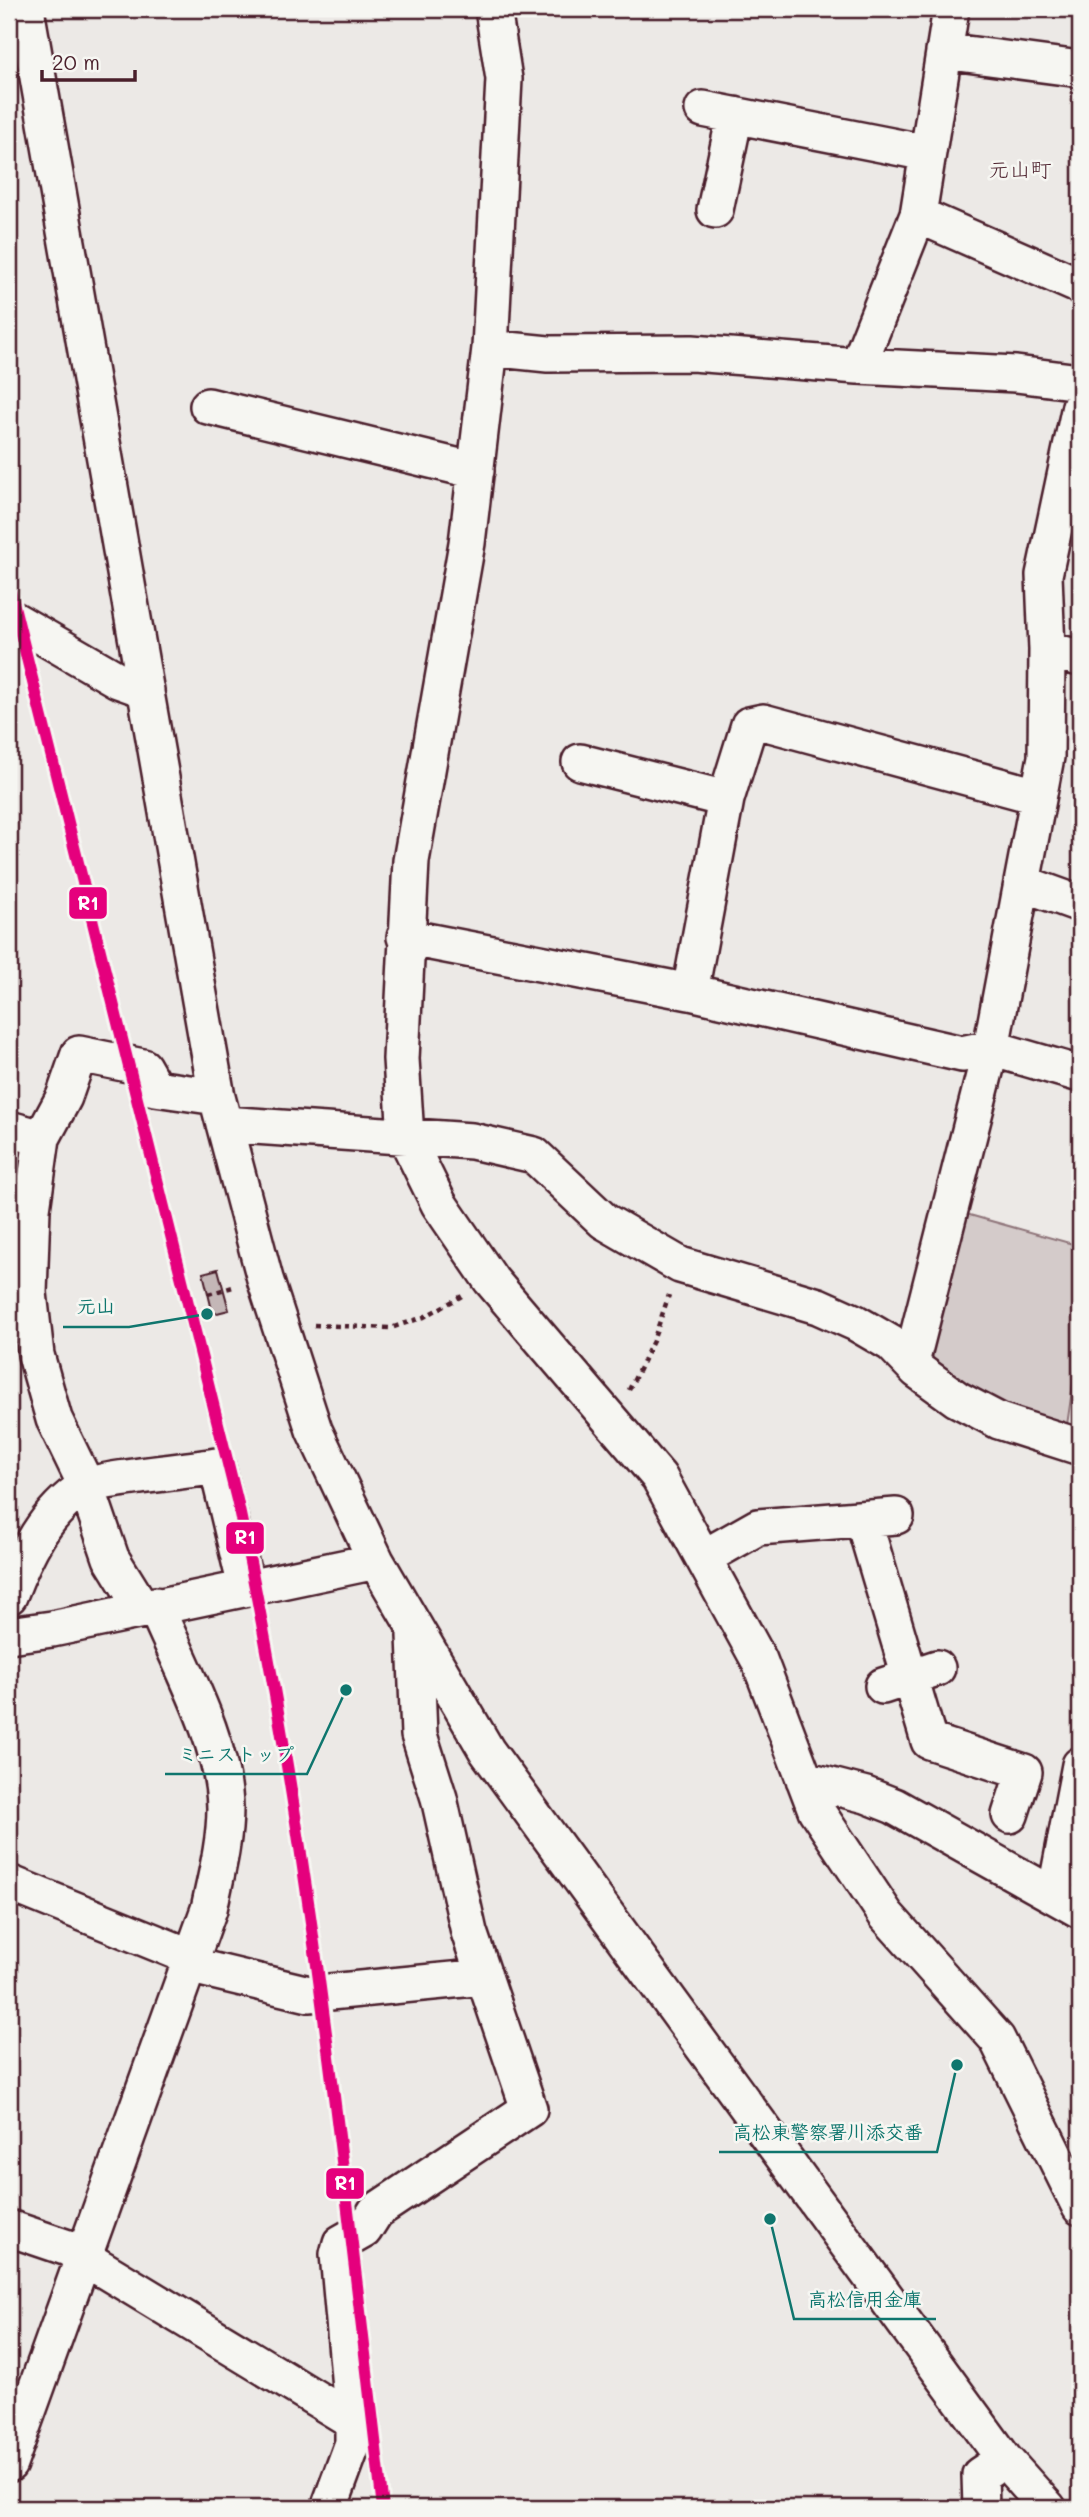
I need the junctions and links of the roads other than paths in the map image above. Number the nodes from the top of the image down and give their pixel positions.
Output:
1 (26, 9) edge
2 (493, 9) edge
3 (951, 9) edge
4 (944, 51) junction
5 (1080, 69) edge
6 (927, 153) junction
7 (715, 210) dead end
8 (918, 215) junction
9 (1080, 286) edge
10 (491, 348) junction
11 (858, 366) junction
12 (1080, 382) edge
13 (208, 406) dead end
14 (1080, 406) edge
15 (476, 471) junction
16 (1069, 518) edge
17 (9, 617) edge
18 (1047, 650) junction
19 (1080, 658) edge
20 (146, 690) junction
21 (580, 762) dead end
22 (1037, 796) junction
23 (726, 799) junction
24 (1021, 883) junction
25 (1080, 904) edge
26 (405, 937) junction
27 (690, 992) junction
28 (991, 1048) junction
29 (1080, 1074) edge
30 (220, 1110) junction
31 (9, 1129) edge
32 (406, 1137) junction
33 (42, 1138) junction
34 (911, 1363) junction
35 (1080, 1447) edge
36 (86, 1485) junction
37 (703, 1558) junction
38 (376, 1561) junction
39 (246, 1587) junction
40 (9, 1595) edge
41 (149, 1607) junction
42 (415, 1632) junction
43 (9, 1635) edge
44 (1080, 1765) edge
45 (804, 1779) junction
46 (1010, 1815) dead end
47 (9, 1883) edge
48 (1067, 1902) edge
49 (190, 1961) junction
50 (484, 1977) junction
51 (1070, 2157) edge
52 (1080, 2207) edge
53 (9, 2228) edge
54 (83, 2258) junction
55 (353, 2421) junction
56 (1003, 2459) junction
57 (9, 2464) edge
58 (328, 2508) edge
59 (982, 2508) edge
60 (1048, 2508) edge

1 - 20 street
2 - 10 street
3 - 4 street
4 - 5 street
4 - 6 street
6 - 7 street
6 - 8 street
8 - 9 street
8 - 11 street
10 - 11 street
10 - 15 street
11 - 12 street
13 - 15 street
14 - 16 street
15 - 26 street
16 - 18 street
17 - 20 street
18 - 19 street
18 - 22 street
20 - 30 street
21 - 23 street
22 - 23 street
22 - 24 street
23 - 27 street
24 - 25 street
24 - 28 street
26 - 27 street
26 - 32 street
27 - 28 street
28 - 29 street
28 - 34 street
30 - 32 street
30 - 33 street
30 - 38 street
31 - 33 street
32 - 34 street
32 - 37 street
33 - 36 street
34 - 35 street
36 - 39 street
36 - 40 street
36 - 41 street
37 - 45 street
37 - 46 street
38 - 39 street
38 - 42 street
39 - 41 street
41 - 43 street
41 - 49 street
42 - 50 street
42 - 56 street
44 - 48 street
45 - 48 street
45 - 51 street
47 - 49 street
49 - 50 street
49 - 54 street
50 - 55 street
51 - 52 street
53 - 54 street
54 - 55 street
54 - 57 street
55 - 58 street
56 - 59 street
56 - 60 street

